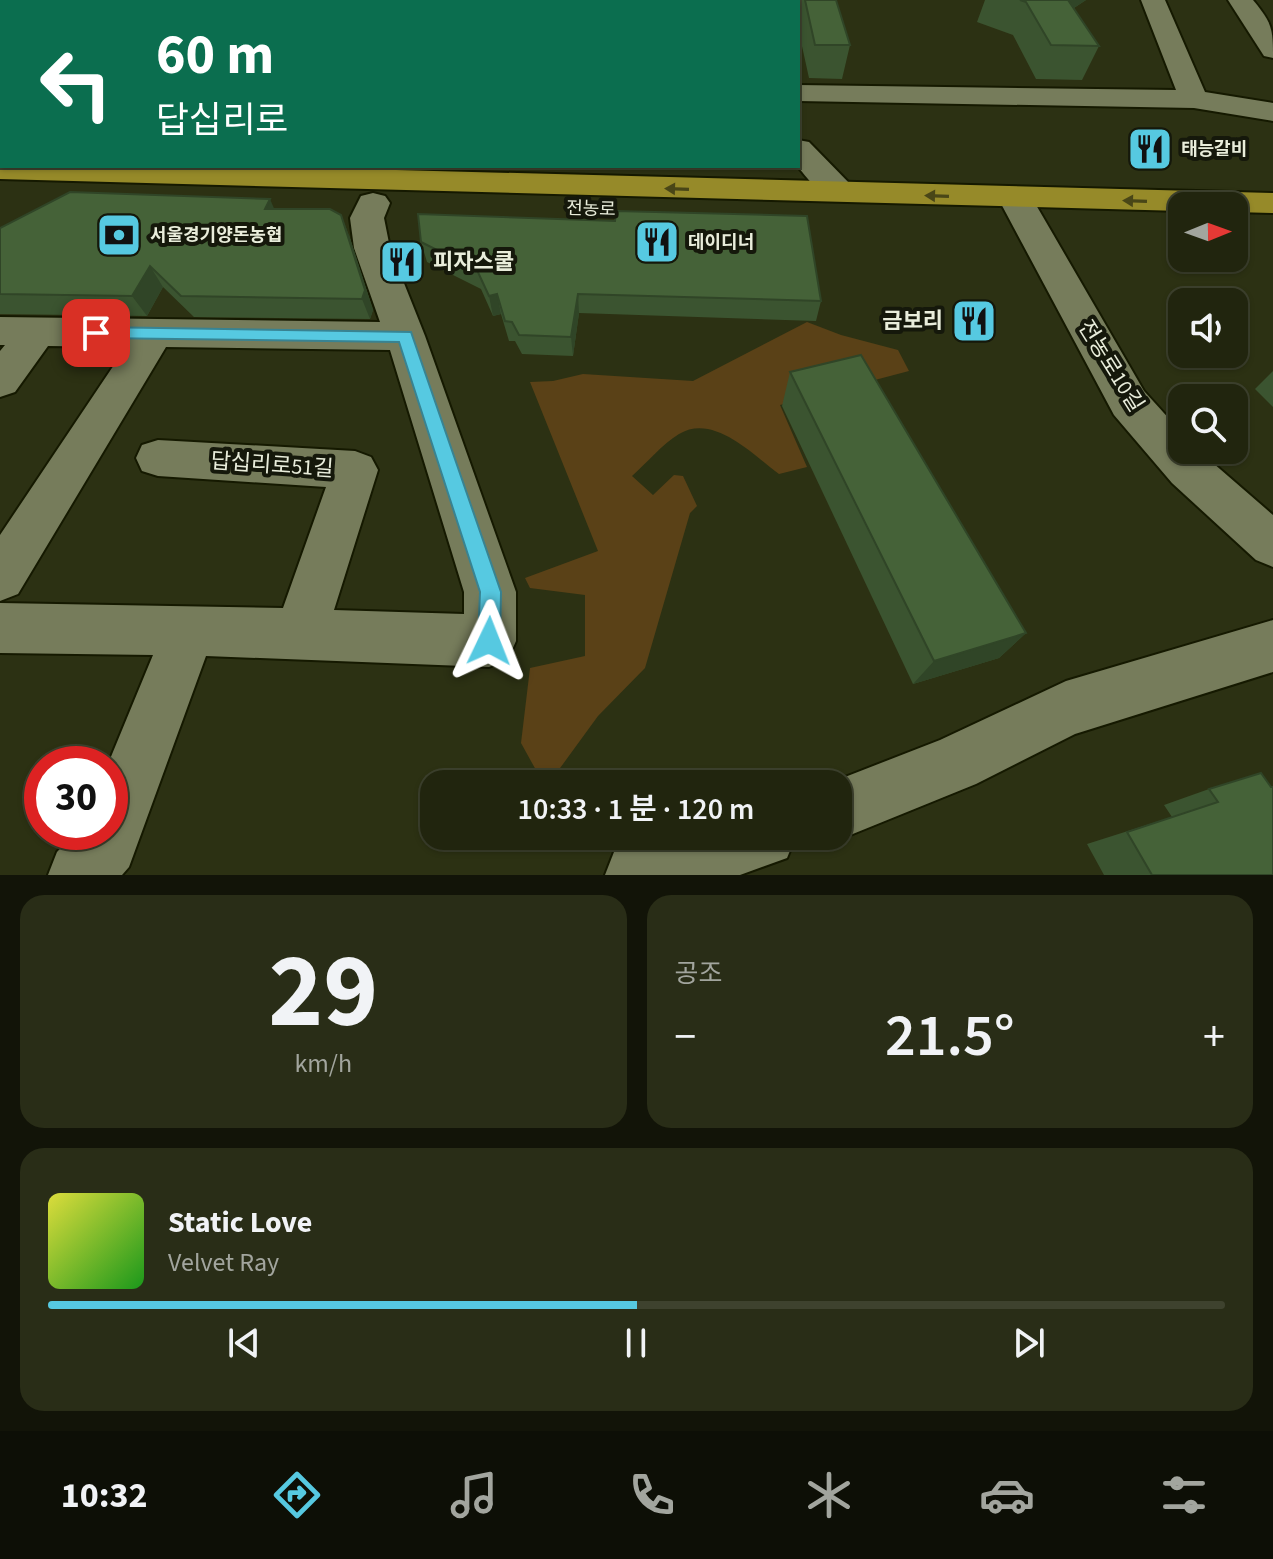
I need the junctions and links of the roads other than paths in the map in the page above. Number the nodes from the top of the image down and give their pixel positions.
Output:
1 (1153, 0) edge
2 (1240, 0) edge
3 (1273, 50) edge
4 (800, 93) edge
5 (1194, 99) junction
6 (1273, 112) edge
7 (800, 151) edge
8 (9, 180) edge
9 (374, 183) edge
10 (840, 193) junction
11 (1273, 203) edge
12 (1021, 209) junction
13 (1168, 224) edge
14 (1248, 227) edge
15 (1273, 228) edge
16 (18, 332) edge
17 (155, 333) junction
18 (405, 336) junction
19 (0, 381) edge
20 (158, 458) dead end
21 (1273, 545) edge
22 (0, 578) edge
23 (0, 628) edge
24 (189, 630) junction
25 (299, 636) junction
26 (1273, 646) edge
27 (852, 804) edge
28 (719, 850) edge
29 (101, 865) edge
30 (637, 875) edge

1 - 5 street
2 - 3 street
4 - 5 street
5 - 6 street
7 - 10 street
8 - 9 main road, 전농로
10 -> 9 main road, 전농로
9 - 12 main road, 전농로
9 - 18 street
12 -> 10 main road, 전농로
11 -> 12 main road, 전농로
12 - 13 main road, 전농로
12 - 21 street, 전농로10길
14 - 15 main road
16 - 17 street
16 - 19 street
17 - 18 street
17 - 22 street
18 - 25 street
20 - 25 street, 답십리로51길
23 - 24 street
24 - 25 street
24 - 29 street
26 - 27 street
28 - 30 street

